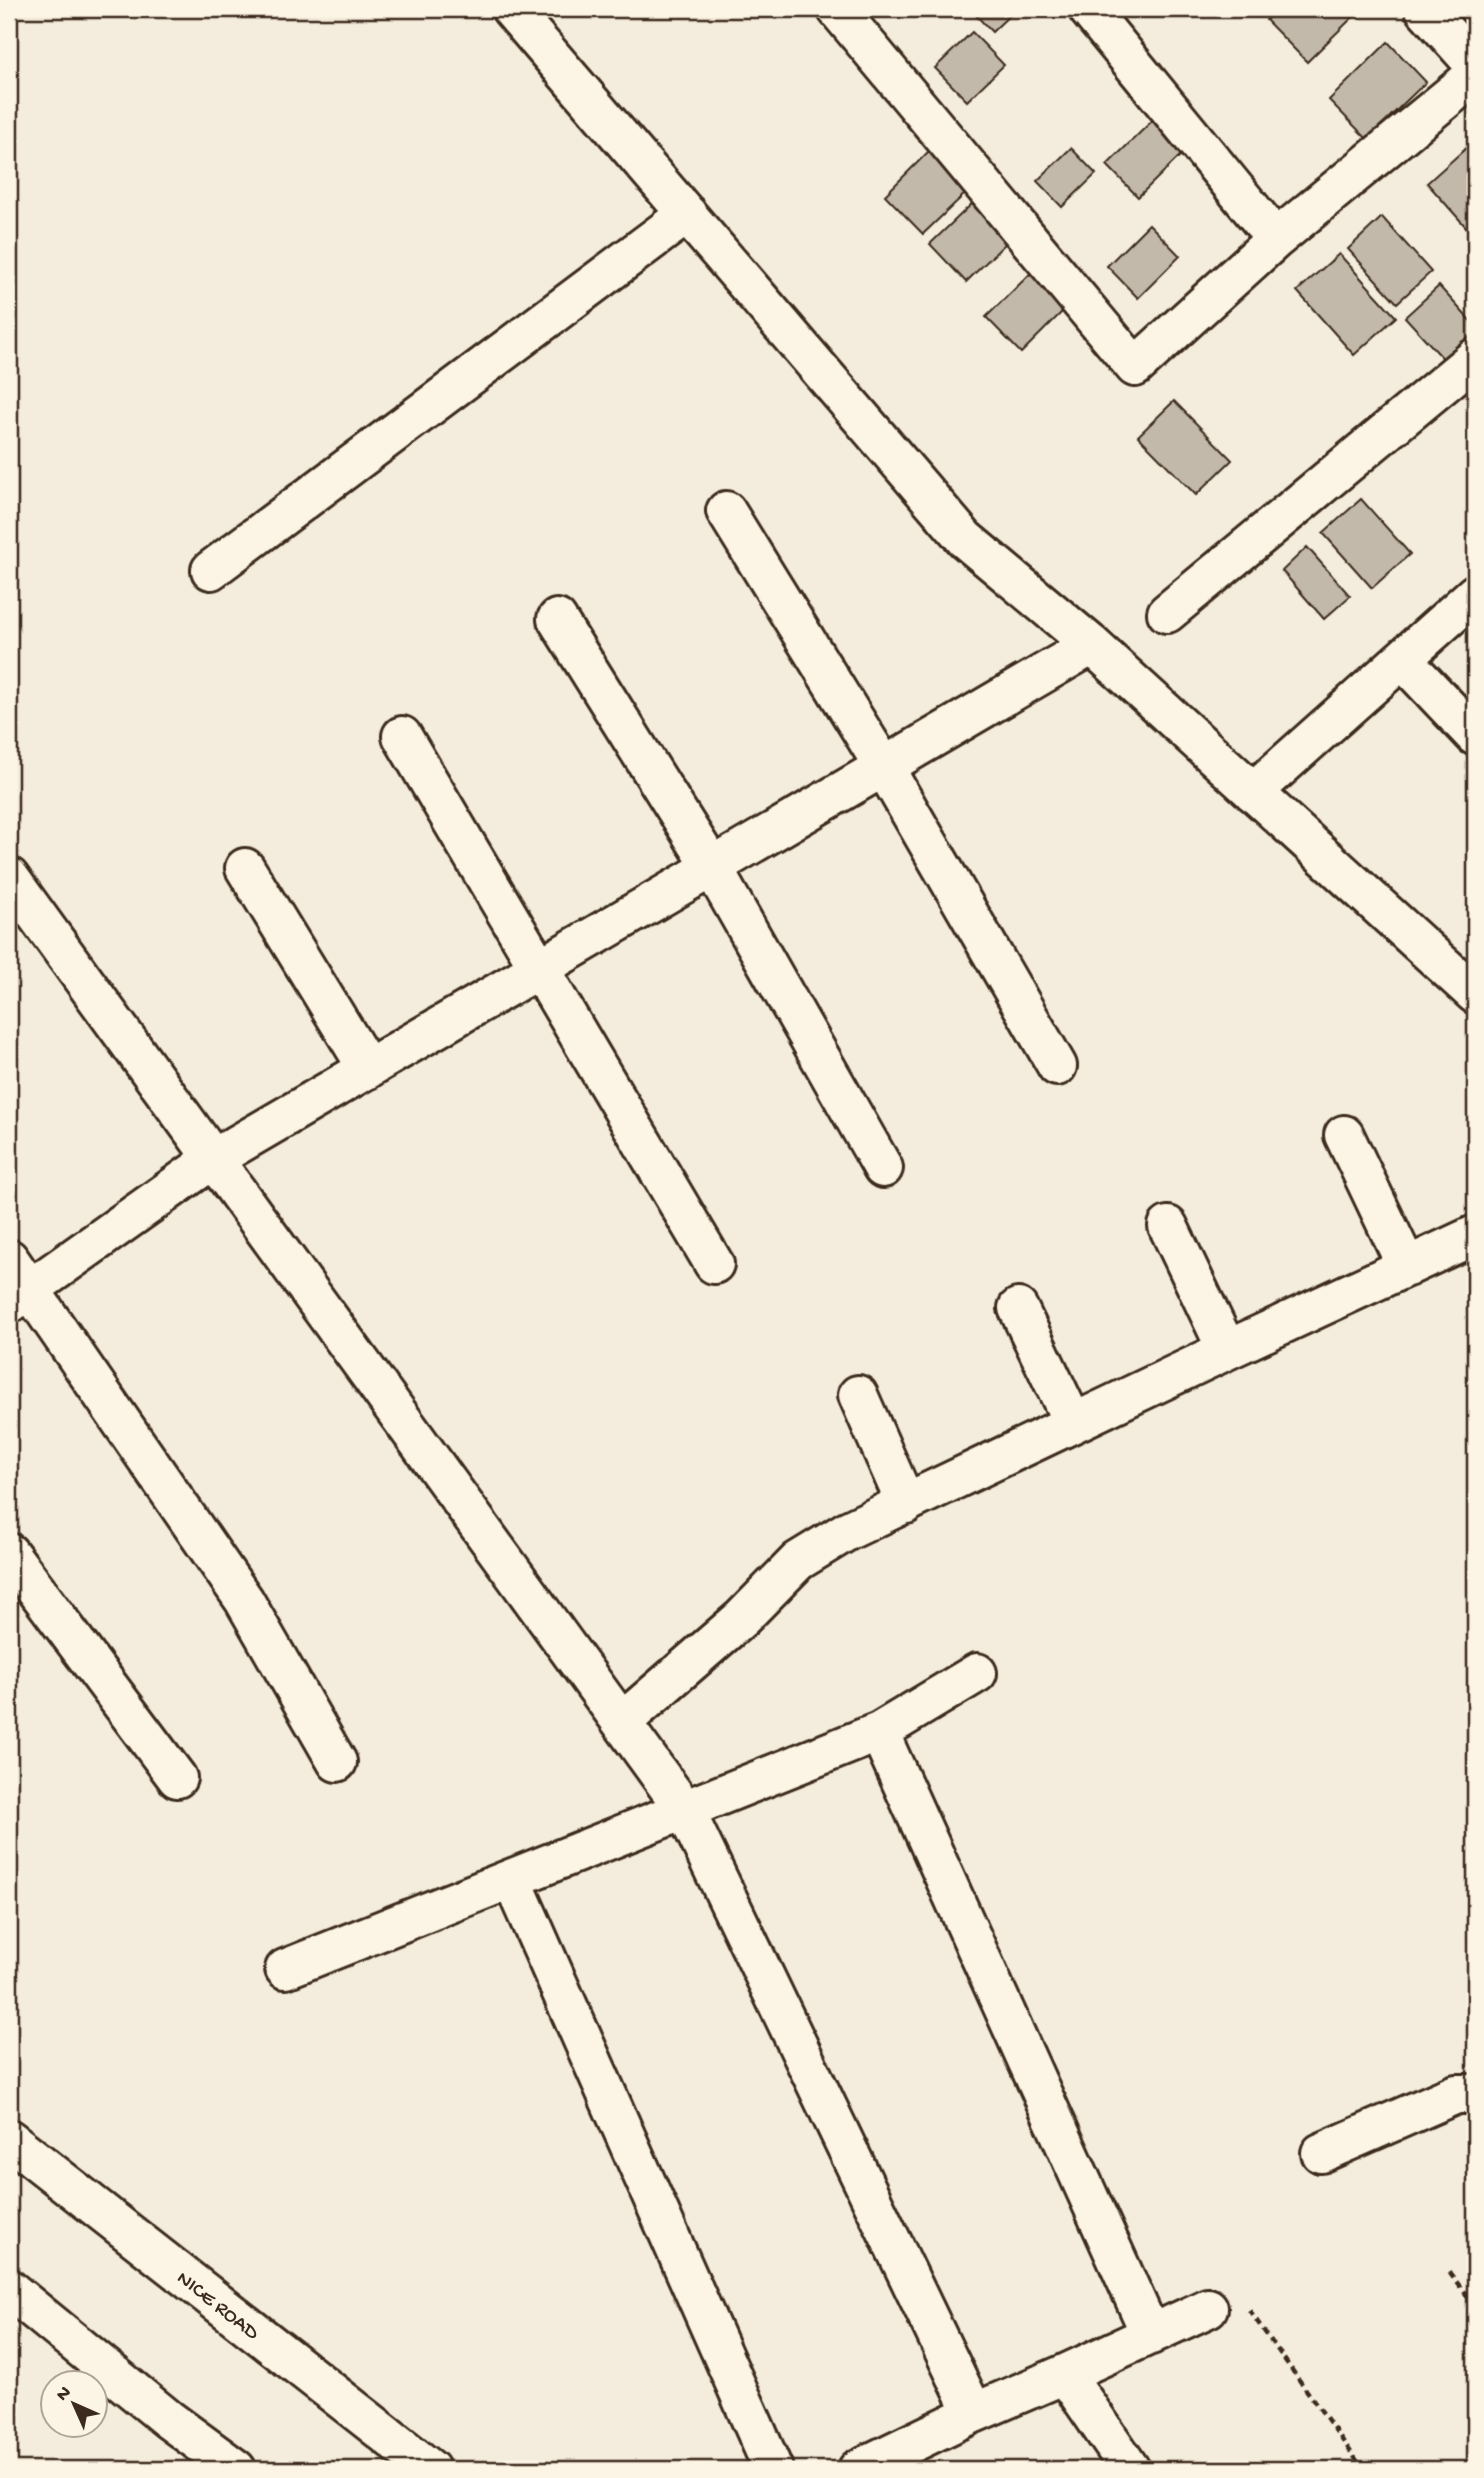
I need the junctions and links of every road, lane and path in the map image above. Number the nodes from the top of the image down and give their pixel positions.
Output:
1 (511, 9) edge
2 (837, 9) edge
3 (1088, 9) edge
4 (1425, 9) edge
5 (1475, 65) edge
6 (1475, 75) edge
7 (687, 214) junction
8 (1276, 239) junction
9 (1475, 358) edge
10 (726, 511) dead end
11 (211, 570) dead end
12 (1475, 594) edge
13 (1167, 613) dead end
14 (557, 619) dead end
15 (1092, 645) junction
16 (1402, 659) junction
17 (402, 736) dead end
18 (1475, 736) edge
19 (884, 767) junction
20 (1253, 792) junction
21 (712, 867) junction
22 (245, 868) dead end
23 (9, 877) edge
24 (539, 969) junction
25 (1475, 994) edge
26 (1056, 1066) dead end
27 (368, 1069) junction
28 (1344, 1135) dead end
29 (213, 1159) junction
30 (883, 1168) dead end
31 (1168, 1226) dead end
32 (1475, 1235) edge
33 (714, 1264) dead end
34 (1407, 1267) junction
35 (16, 1284) edge
36 (1018, 1308) dead end
37 (1227, 1350) junction
38 (858, 1395) dead end
39 (1073, 1423) junction
40 (906, 1504) junction
41 (9, 1553) edge
42 (978, 1673) dead end
43 (622, 1721) junction
44 (879, 1732) junction
45 (337, 1762) dead end
46 (177, 1779) dead end
47 (685, 1810) junction
48 (512, 1880) junction
49 (285, 1969) dead end
50 (1475, 2094) edge
51 (9, 2139) edge
52 (1321, 2153) dead end
53 (1449, 2272) dead end
54 (9, 2289) edge
55 (1475, 2306) edge
56 (1208, 2308) dead end
57 (1250, 2310) dead end
58 (1151, 2335) junction
59 (1065, 2374) junction
60 (974, 2413) junction
61 (236, 2469) edge
62 (430, 2469) edge
63 (773, 2469) edge
64 (858, 2469) edge
65 (1130, 2469) edge
66 (1363, 2469) edge

1 - 7 main road
2 - 8 main road
3 - 8 main road
4 - 5 main road
6 - 8 main road
7 - 11 main road
7 - 15 main road
9 - 13 main road
10 - 19 main road
12 - 16 main road
14 - 21 main road
15 - 19 main road
15 - 20 main road
16 - 18 main road
16 - 20 main road
17 - 24 main road
19 - 21 main road
19 - 26 main road
20 - 25 main road
21 - 24 main road
21 - 30 main road
22 - 27 main road
23 - 29 main road
24 - 27 main road
24 - 33 main road
27 - 29 main road
28 - 34 main road
29 - 35 main road
29 - 43 main road
31 - 37 main road
32 - 34 main road
34 - 37 main road
35 - 45 main road
36 - 39 main road
37 - 39 main road
38 - 40 main road
39 - 40 main road
40 - 43 main road
41 - 46 main road
42 - 44 main road
43 - 47 main road
44 - 47 main road
44 - 58 main road
47 - 48 main road
47 - 60 main road
48 - 49 main road
48 - 63 main road
50 - 52 main road
51 - 62 main road, NICE ROAD
53 - 55 path
54 - 61 main road
56 - 58 main road
57 - 66 path
58 - 59 main road
59 - 60 main road
59 - 65 main road
60 - 64 main road

